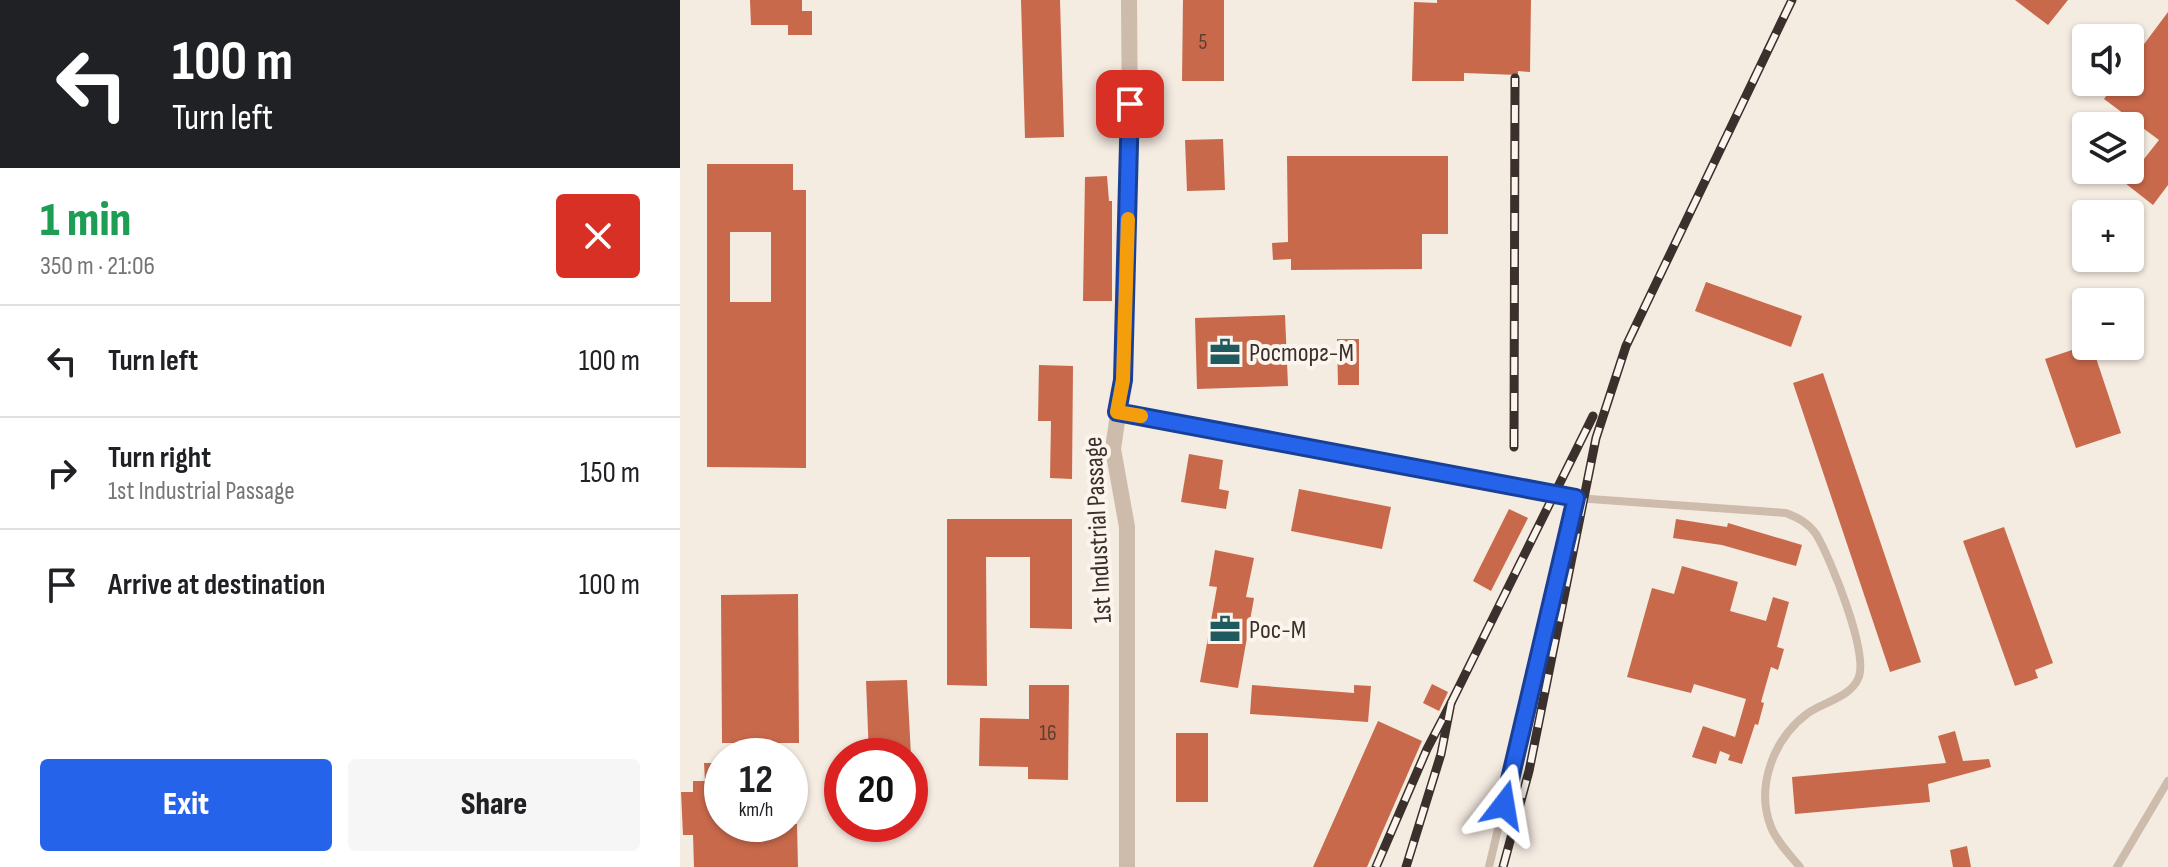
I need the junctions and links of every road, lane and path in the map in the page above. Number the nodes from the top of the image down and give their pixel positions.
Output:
1 (1129, 0) edge
2 (1117, 412) junction
3 (1576, 498) junction
4 (2168, 781) edge
5 (1127, 867) edge
6 (1489, 867) edge
7 (1800, 867) edge
8 (2117, 867) edge

1 - 2 street, 1st Industrial Passage
2 - 3 lane
2 - 5 street, 1st Industrial Passage
3 - 6 lane
3 - 7 lane
4 - 8 lane

